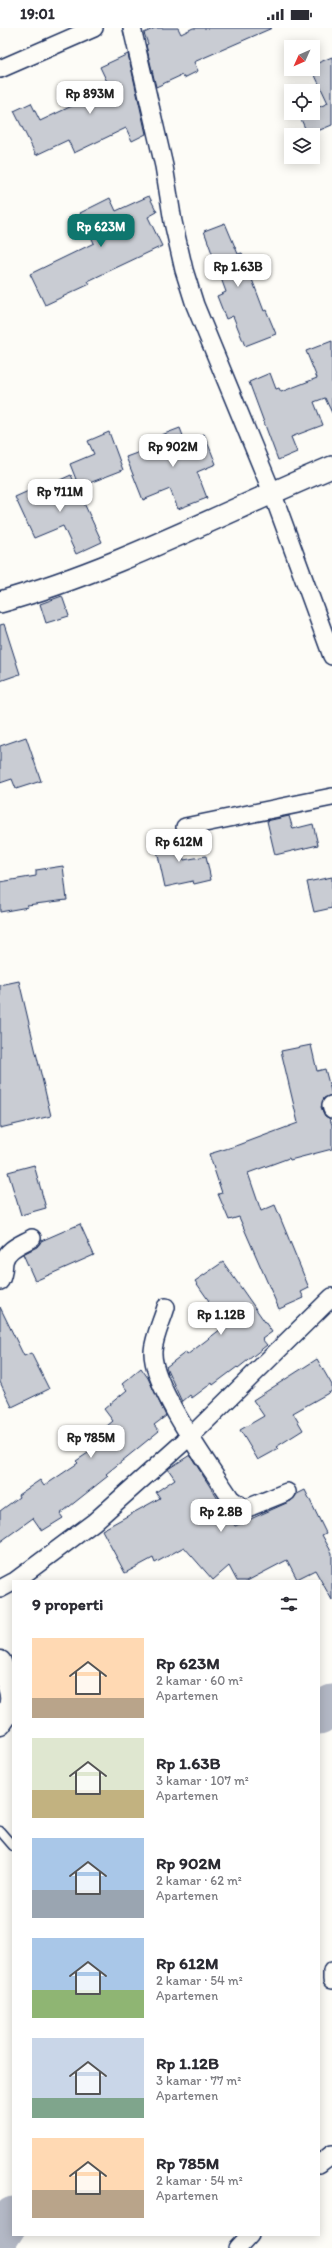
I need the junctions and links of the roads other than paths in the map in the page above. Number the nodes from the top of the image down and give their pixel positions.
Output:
1 (94, 28) edge
2 (132, 28) edge
3 (0, 69) edge
4 (332, 467) edge
5 (272, 492) junction
6 (0, 602) edge
7 (332, 656) edge
8 (332, 797) edge
9 (185, 827) dead end
10 (32, 1238) dead end
11 (0, 1281) edge
12 (332, 1297) edge
13 (166, 1307) dead end
14 (190, 1435) junction
15 (287, 1492) dead end
16 (17, 1580) edge
17 (12, 1583) edge
18 (0, 1589) edge
19 (0, 1662) edge
20 (0, 1724) edge
21 (0, 1831) edge
22 (12, 1845) edge
23 (332, 1972) edge
24 (332, 1980) edge
25 (332, 2154) edge
26 (320, 2163) edge
27 (249, 2236) edge
28 (238, 2248) edge

1 - 3 street
2 - 5 street
4 - 5 street
5 - 6 street
5 - 7 street
8 - 9 street
10 - 11 street
12 - 14 street
13 - 14 street
14 - 15 street
14 - 16 street
17 - 18 street
19 - 20 main road
21 - 22 lane
23 - 24 street
25 - 26 street
27 - 28 street

